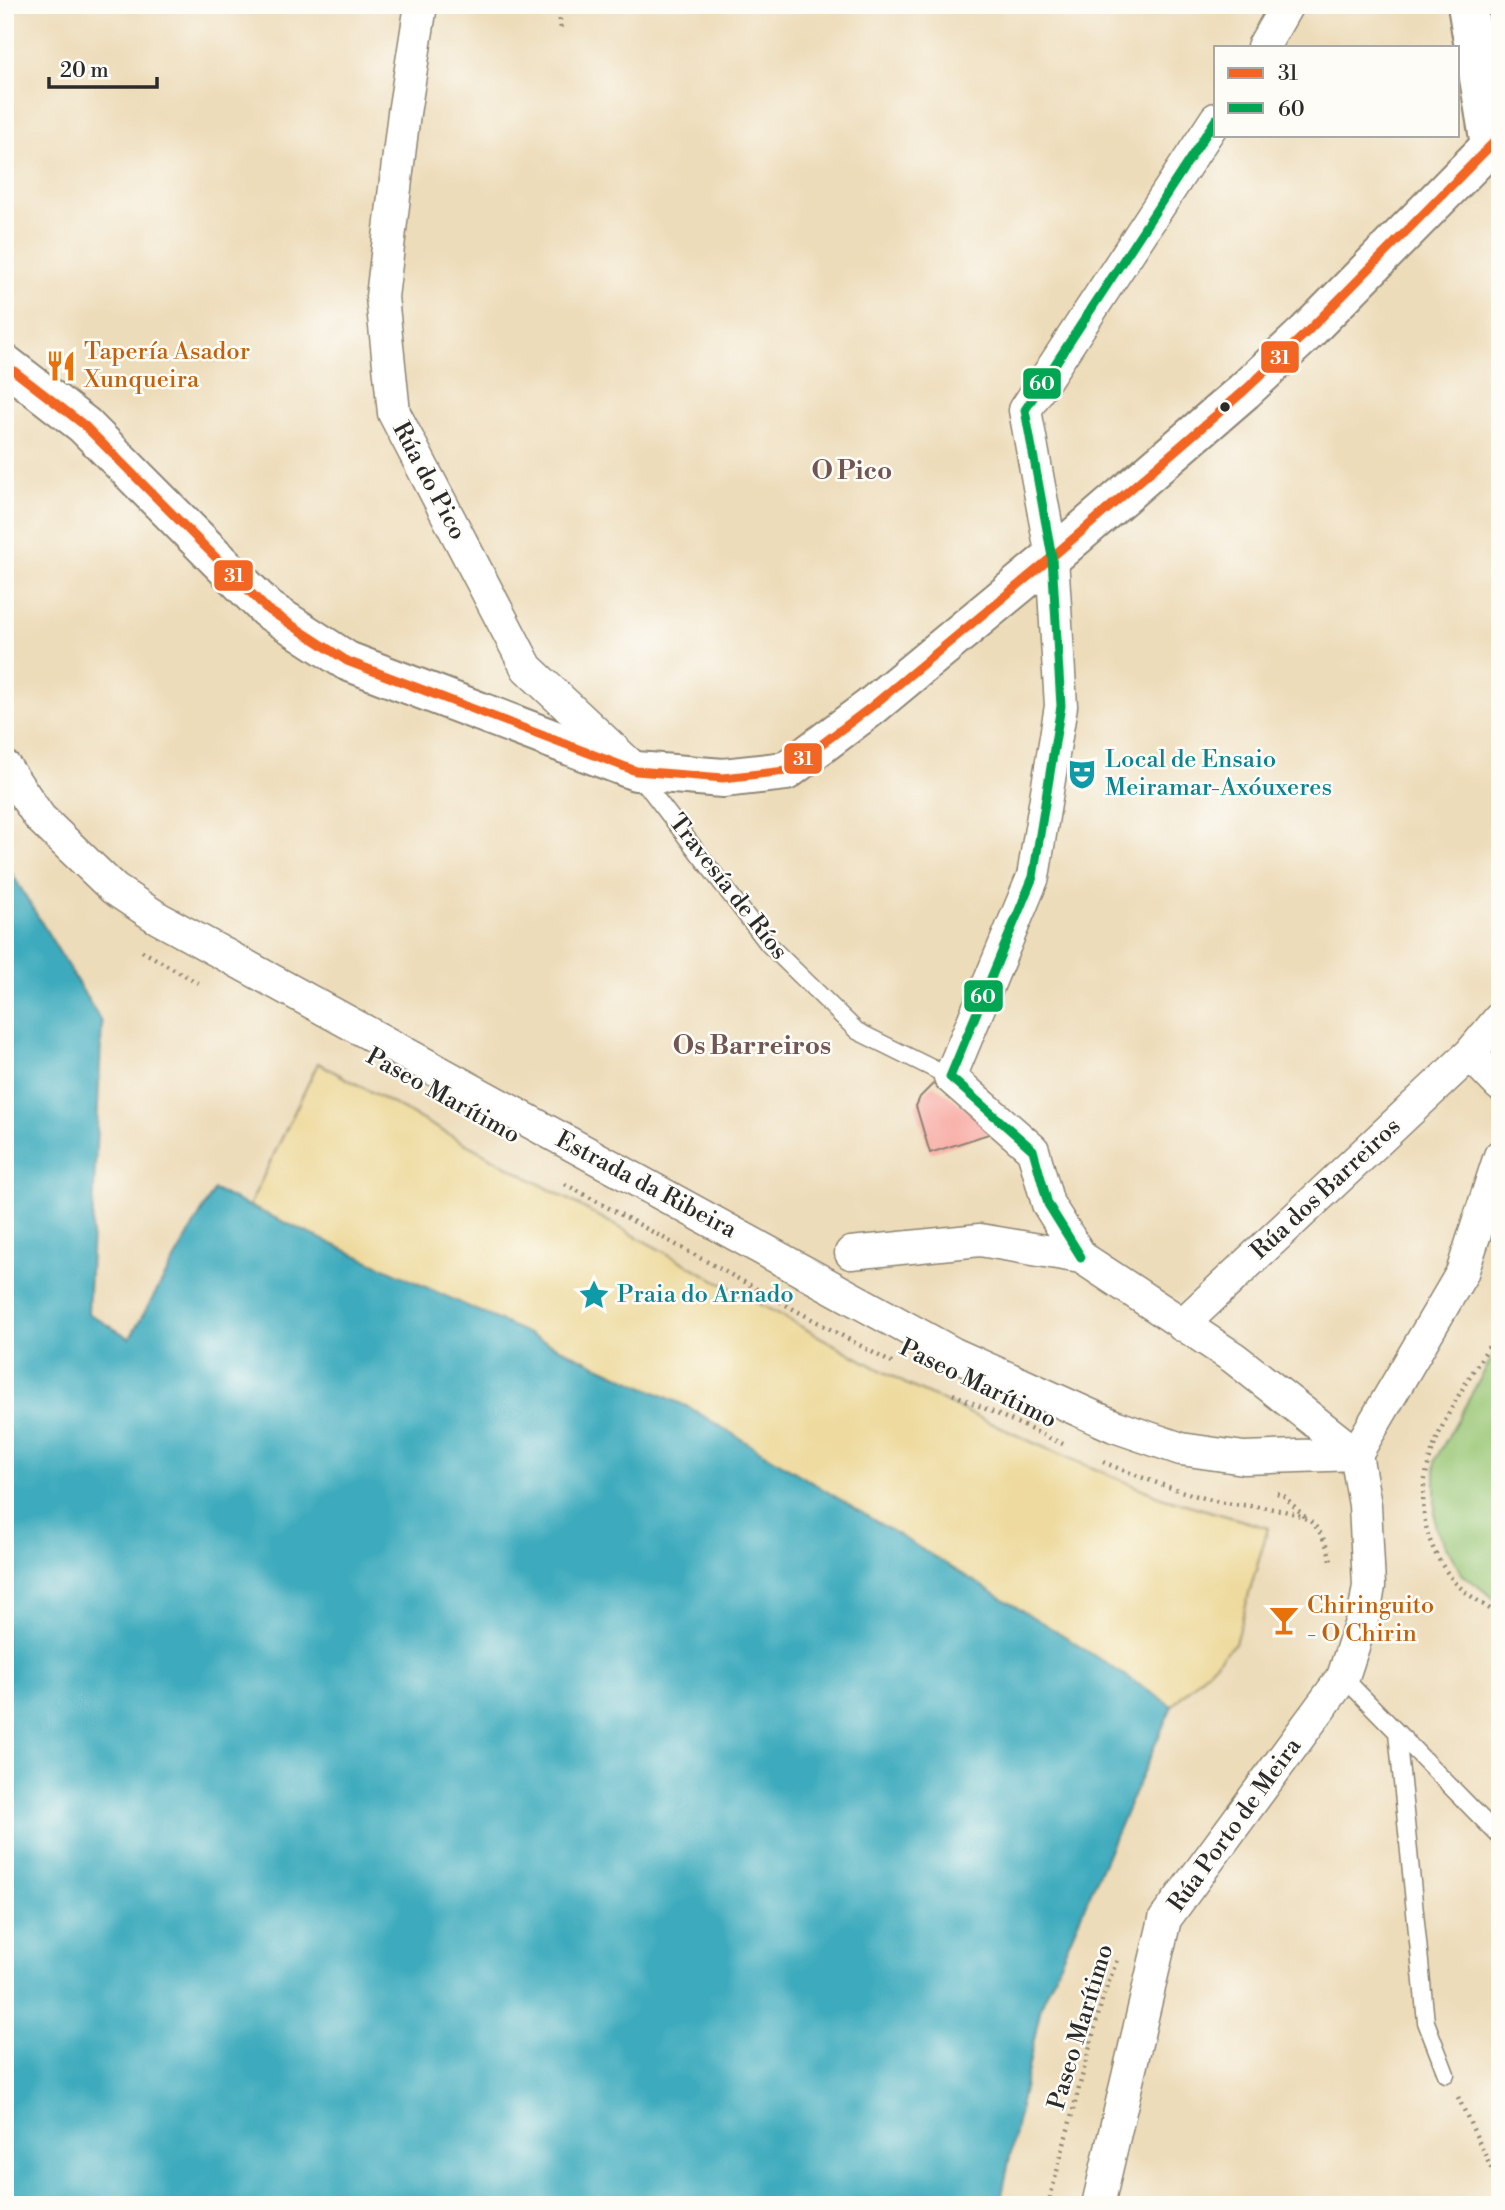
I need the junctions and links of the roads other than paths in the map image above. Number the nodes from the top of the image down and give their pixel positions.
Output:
1 (421, 5) edge
2 (1287, 5) edge
3 (1467, 5) edge
4 (1264, 46) edge
5 (1214, 122) edge
6 (1495, 140) edge
7 (5, 364) edge
8 (1052, 557) junction
9 (5, 767) edge
10 (636, 771) junction
11 (1500, 1018) edge
12 (1470, 1054) junction
13 (950, 1077) junction
14 (1500, 1085) edge
15 (1500, 1156) edge
16 (852, 1253) dead end
17 (1081, 1257) junction
18 (1182, 1325) junction
19 (1356, 1454) junction
20 (1343, 1677) junction
21 (1397, 1732) junction
22 (1500, 1837) edge
23 (1446, 2074) road end
24 (1098, 2205) edge

1 - 10 street, Rúa do Pico
2 - 4 street
3 - 6 main road
5 - 8 street
6 - 8 main road
7 - 10 main road
8 - 10 main road
8 - 13 street
9 - 19 street, Estrada da Ribeira
10 - 13 lane, Travesía de Ríos
11 - 12 street, Rúa dos Barreiros
12 - 14 street
12 - 18 street, Rúa dos Barreiros
13 - 17 street, Travesía de Ríos
15 - 19 street
16 - 17 street
17 - 18 street
18 - 19 street
19 - 20 street, Rúa Porto de Meira
20 - 21 lane
20 - 24 street, Rúa Porto de Meira
21 - 22 lane
21 - 23 lane

